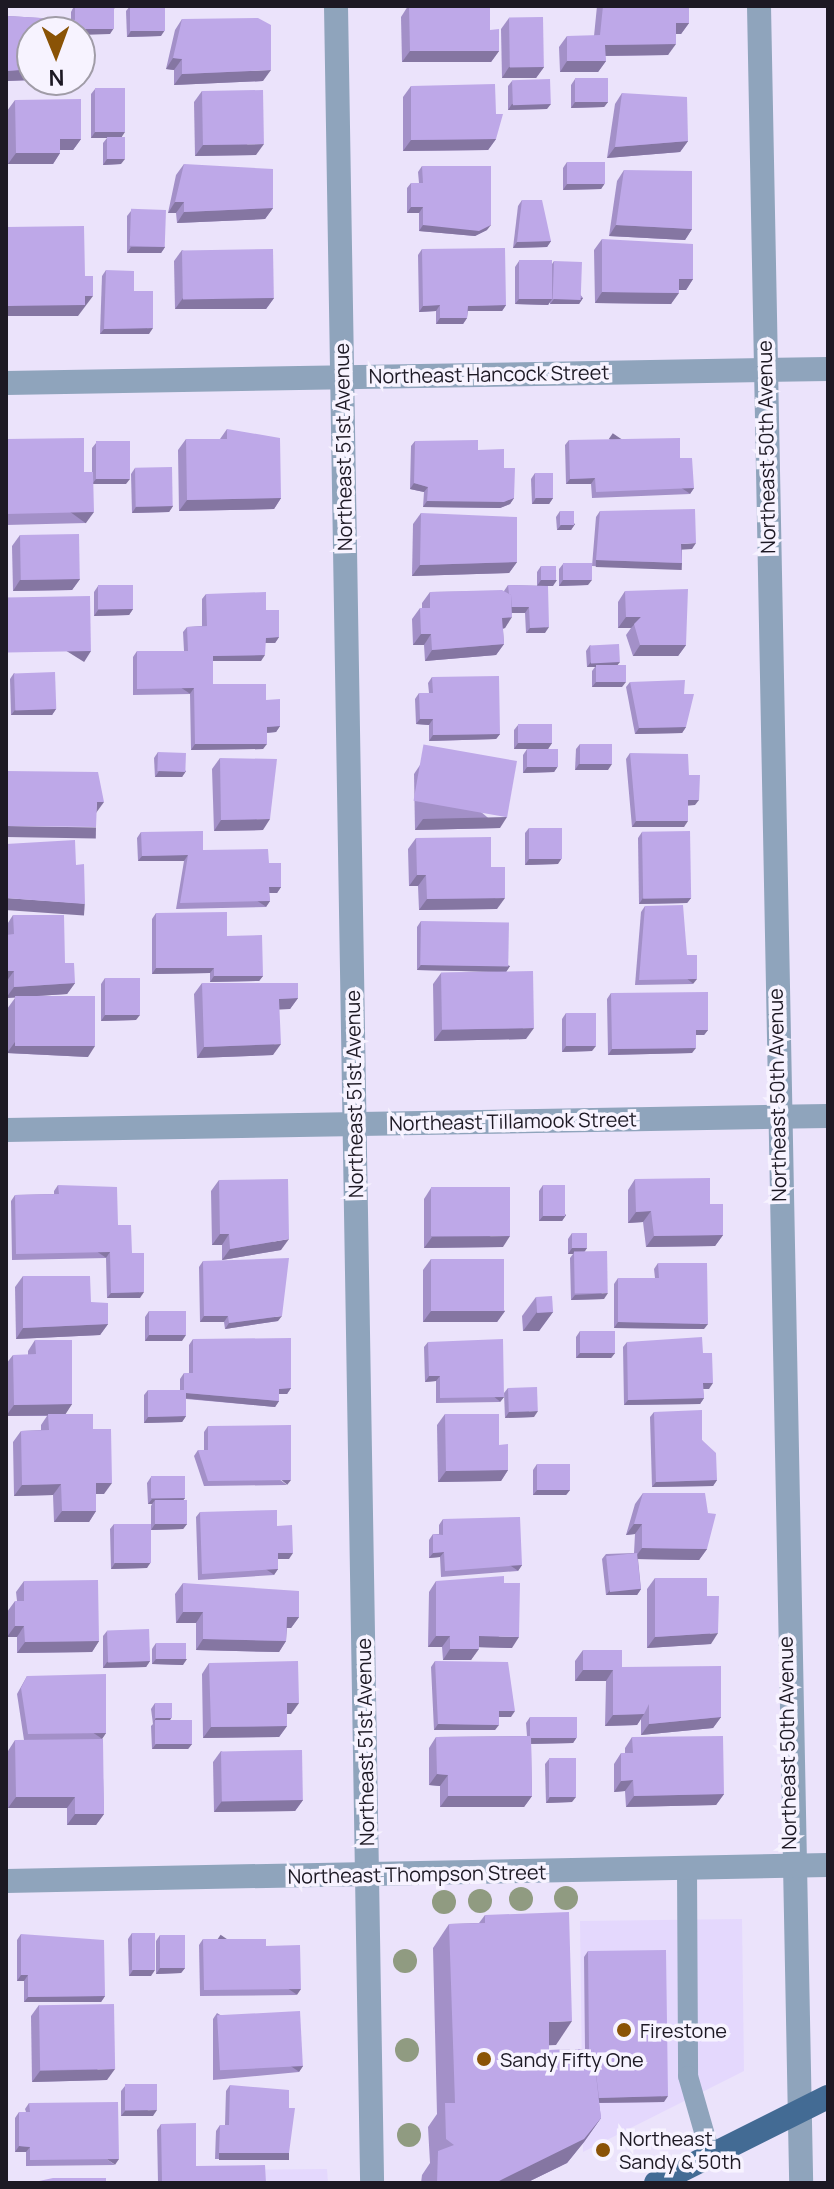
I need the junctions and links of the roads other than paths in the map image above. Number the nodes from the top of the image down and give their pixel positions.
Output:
1 (336, 6) edge
2 (759, 6) edge
3 (828, 369) edge
4 (764, 370) junction
5 (341, 376) junction
6 (6, 383) edge
7 (828, 1116) edge
8 (777, 1117) junction
9 (355, 1124) junction
10 (6, 1130) edge
11 (828, 1865) edge
12 (789, 1866) junction
13 (687, 1868) junction
14 (367, 1876) junction
15 (6, 1881) edge
16 (828, 2097) edge
17 (799, 2112) junction
18 (711, 2156) junction
19 (372, 2183) edge
20 (656, 2183) edge
21 (801, 2183) edge

1 - 5 street, Northeast 51st Avenue
2 - 4 street, Northeast 50th Avenue
3 - 4 street, Northeast Hancock Street
4 - 5 street, Northeast Hancock Street
4 - 8 street, Northeast 50th Avenue
5 - 6 street, Northeast Hancock Street
5 - 9 street, Northeast 51st Avenue
7 - 8 street, Northeast Tillamook Street
8 - 9 street, Northeast Tillamook Street
8 - 12 street, Northeast 50th Avenue
9 - 10 street, Northeast Tillamook Street
9 - 14 street, Northeast 51st Avenue
11 - 12 street, Northeast Thompson Street
12 - 13 street, Northeast Thompson Street
12 - 17 street, Northeast 50th Avenue
13 - 14 street, Northeast Thompson Street
13 - 18 lane
14 - 15 street, Northeast Thompson Street
14 - 19 street, Northeast 51st Avenue
16 - 17 main road
17 - 18 main road
17 - 21 street, Northeast 50th Avenue
18 - 20 main road

